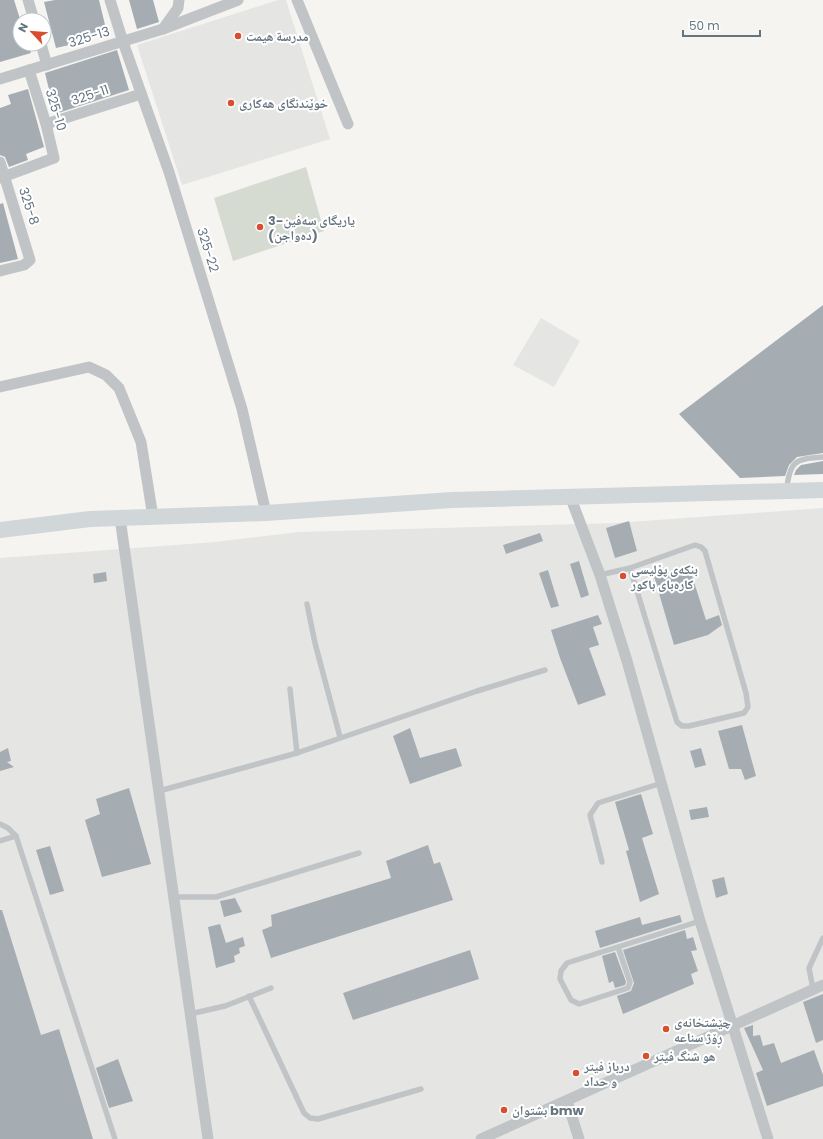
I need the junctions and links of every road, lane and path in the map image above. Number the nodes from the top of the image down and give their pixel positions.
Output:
1 (28, 0) edge
2 (110, 0) edge
3 (179, 0) edge
4 (238, 0) edge
5 (297, 0) edge
6 (32, 12) edge
7 (163, 29) junction
8 (123, 42) junction
9 (43, 52) edge
10 (47, 65) junction
11 (29, 70) junction
12 (0, 79) edge
13 (141, 94) junction
14 (46, 124) junction
15 (348, 124) dead end
16 (0, 162) edge
17 (2, 178) edge
18 (0, 271) edge
19 (0, 387) edge
20 (823, 457) edge
21 (823, 490) edge
22 (786, 491) junction
23 (570, 496) junction
24 (266, 513) junction
25 (153, 516) junction
26 (120, 518) junction
27 (0, 530) edge
28 (630, 568) junction
29 (600, 575) junction
30 (307, 604) dead end
31 (545, 670) dead end
32 (290, 689) dead end
33 (340, 737) junction
34 (297, 753) junction
35 (662, 783) junction
36 (159, 791) junction
37 (0, 824) edge
38 (16, 836) junction
39 (0, 841) edge
40 (359, 853) dead end
41 (602, 862) dead end
42 (174, 897) junction
43 (700, 921) junction
44 (823, 938) edge
45 (618, 947) junction
46 (818, 987) edge
47 (271, 988) dead end
48 (249, 996) junction
49 (190, 1014) junction
50 (733, 1025) junction
51 (421, 1089) dead end
52 (567, 1101) junction
53 (115, 1139) edge
54 (208, 1139) edge
55 (481, 1139) edge
56 (579, 1139) edge
57 (768, 1139) edge

1 - 6 street
2 - 8 street, 325-22
3 - 7 street
4 - 7 street, 325-13
5 - 15 street
7 - 8 street, 325-13
8 - 10 street, 325-13
8 - 13 street, 325-22
9 - 10 street
10 - 11 street, 325-13
11 - 12 street, 325-13
11 - 14 street, 325-10
13 - 14 street, 325-11
13 - 24 street, 325-22
14 - 17 street, 325-10
16 - 17 street, 325-8
17 - 18 street, 325-8
19 - 25 street
20 - 22 lane
21 - 22 street
22 - 23 street
23 - 24 street
23 - 29 street
24 - 25 street
25 - 26 street
26 - 27 street
26 - 36 street
28 - 28 lane
28 - 29 lane
29 - 35 street
30 - 33 lane
31 - 33 lane
32 - 34 lane
33 - 34 lane
34 - 36 lane
35 - 41 lane
35 - 43 street
36 - 42 street
37 - 38 lane
38 - 39 lane
38 - 53 lane
40 - 42 lane
42 - 49 street
43 - 45 lane
43 - 50 street
44 - 46 lane
45 - 45 lane
46 - 50 street
47 - 48 lane
48 - 49 lane
48 - 51 lane
49 - 54 street
50 - 52 street
50 - 57 street
52 - 55 street
52 - 56 street

